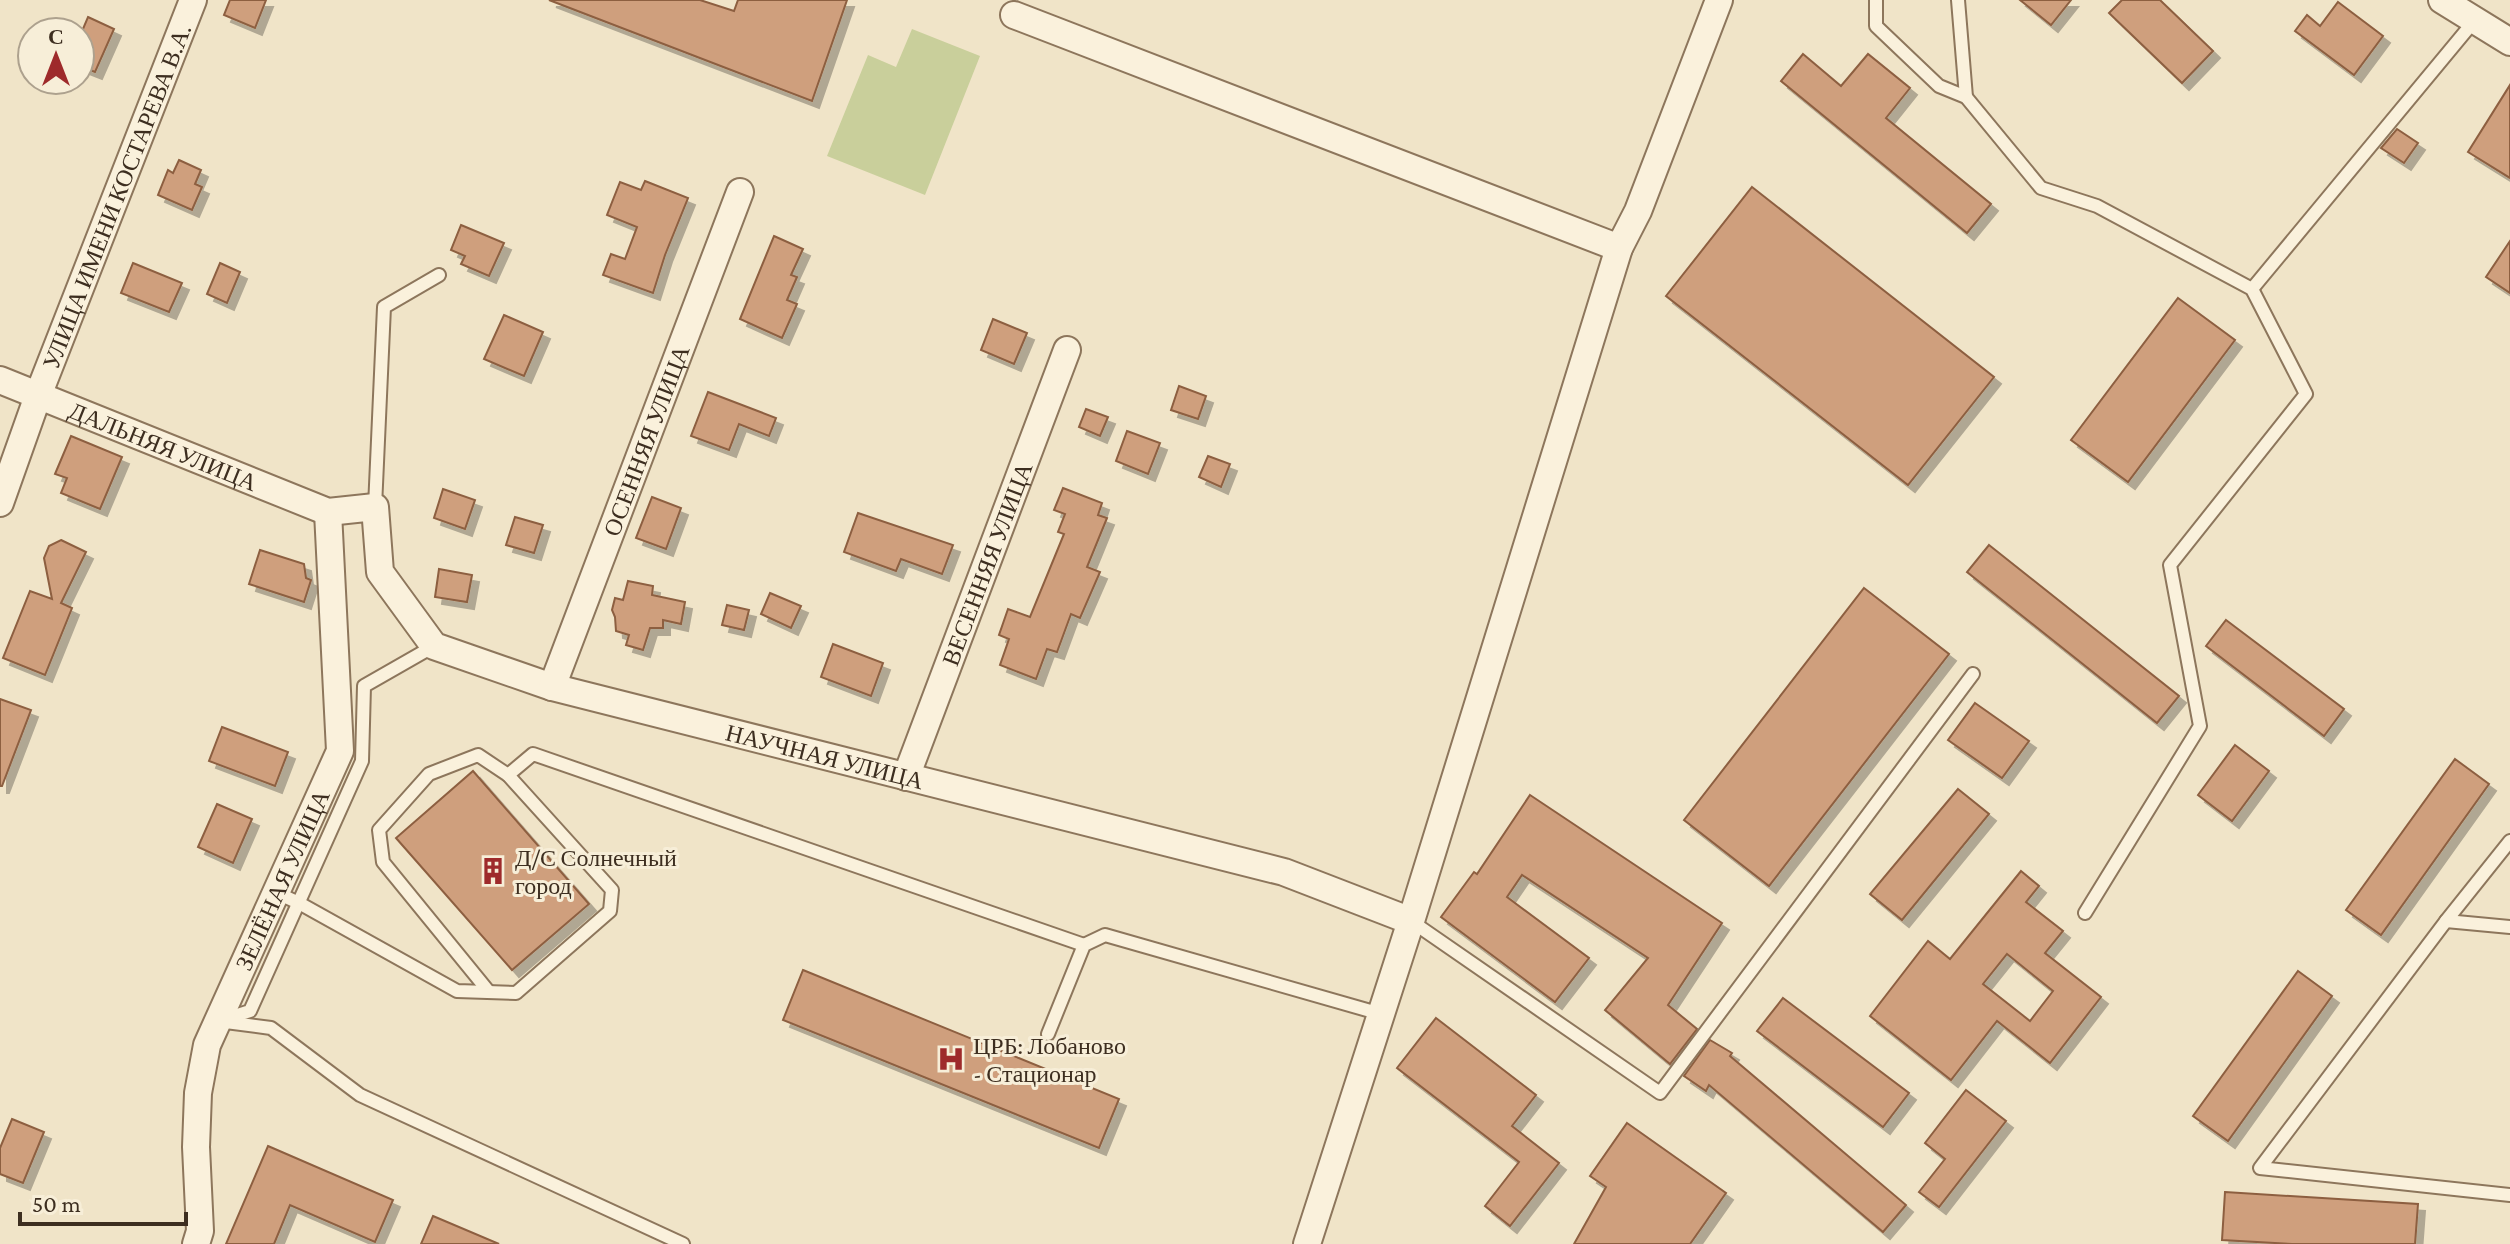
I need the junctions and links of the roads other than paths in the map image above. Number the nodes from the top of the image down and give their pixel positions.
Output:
1 (193, 0) edge
2 (1719, 0) edge
3 (1876, 0) edge
4 (1958, 0) edge
5 (2442, 0) edge
6 (1014, 15) dead end
7 (2475, 20) junction
8 (2509, 40) edge
9 (1966, 97) junction
10 (740, 192) dead end
11 (1619, 248) junction
12 (439, 275) dead end
13 (2252, 289) junction
14 (1067, 350) dead end
15 (0, 380) edge
16 (39, 393) junction
17 (0, 503) edge
18 (375, 507) junction
19 (328, 512) junction
20 (434, 646) junction
21 (1973, 674) dead end
22 (552, 687) junction
23 (508, 775) junction
24 (906, 777) junction
25 (2510, 841) edge
26 (288, 898) junction
27 (2085, 913) dead end
28 (1411, 921) junction
29 (2446, 921) junction
30 (2510, 927) edge
31 (1084, 945) junction
32 (489, 992) junction
33 (1381, 1014) junction
34 (218, 1021) junction
35 (1048, 1034) dead end
36 (2510, 1195) edge
37 (196, 1244) edge
38 (683, 1244) edge
39 (1307, 1244) edge

1 - 16 street, УЛИЦА ИМЕНИ КОСТАРЕВА В.А.
2 - 11 street
3 - 9 lane
4 - 9 lane
5 - 7 street
6 - 11 street
7 - 8 street
7 - 13 lane
9 - 13 lane
10 - 22 street, ОСЕННЯЯ УЛИЦА
11 - 28 street
12 - 18 lane
13 - 27 lane
14 - 24 street, ВЕСЕННЯЯ УЛИЦА
15 - 16 street, ДАЛЬНЯЯ УЛИЦА
16 - 17 street, УЛИЦА ИМЕНИ КОСТАРЕВА В.А.
16 - 19 street, ДАЛЬНЯЯ УЛИЦА
18 - 19 street
18 - 20 street
19 - 26 street, ЗЕЛЁНАЯ УЛИЦА
20 - 22 street, НАУЧНАЯ УЛИЦА
20 - 26 lane
21 - 28 lane
22 - 24 street, НАУЧНАЯ УЛИЦА
23 - 31 lane
23 - 32 lane
23 - 32 lane
24 - 28 street, НАУЧНАЯ УЛИЦА
25 - 29 lane
26 - 32 lane
26 - 34 street, ЗЕЛЁНАЯ УЛИЦА
28 - 33 street
29 - 30 lane
29 - 36 lane
31 - 33 lane
31 - 35 lane
33 - 39 street
34 - 37 street, ЗЕЛЁНАЯ УЛИЦА
34 - 38 lane

